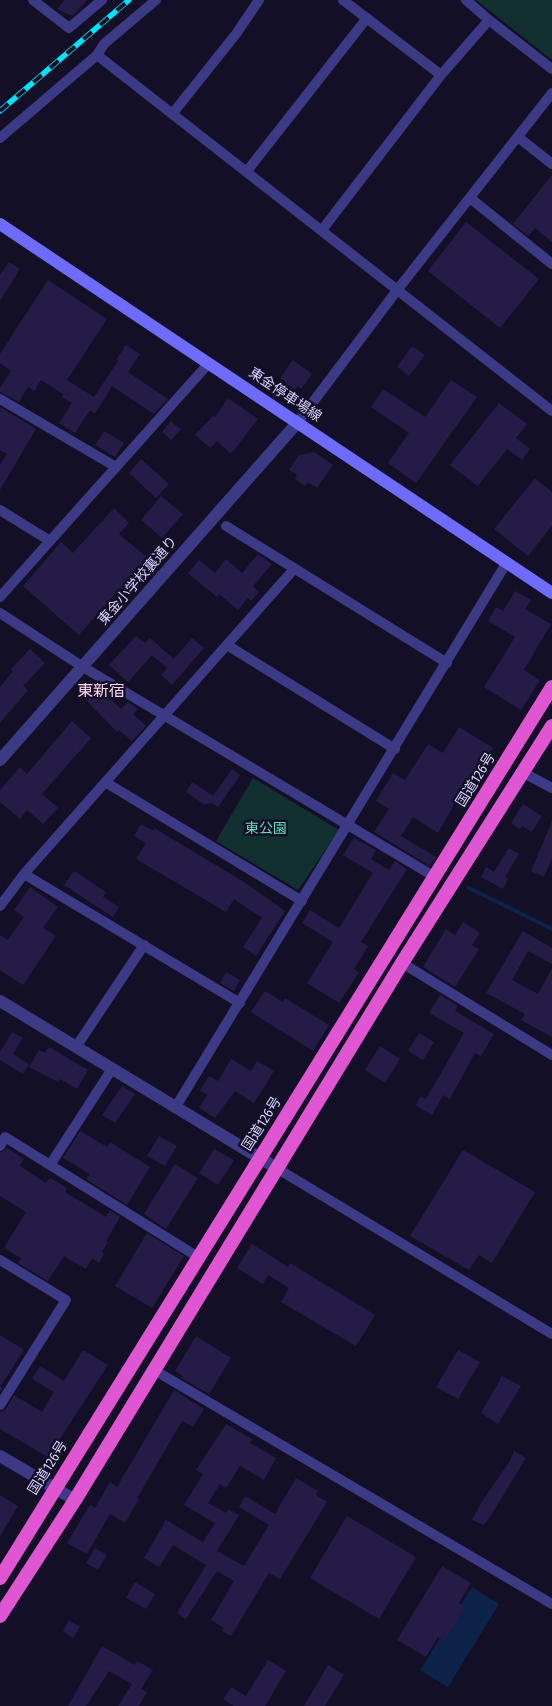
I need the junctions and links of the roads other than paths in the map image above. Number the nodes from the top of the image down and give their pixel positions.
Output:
1 (102, 0) edge
2 (156, 0) edge
3 (258, 0) edge
4 (343, 0) edge
5 (466, 0) edge
6 (37, 1) edge
7 (367, 18) junction
8 (489, 20) junction
9 (97, 55) junction
10 (552, 69) edge
11 (441, 75) junction
12 (552, 93) edge
13 (173, 113) junction
14 (518, 137) junction
15 (0, 138) edge
16 (552, 164) edge
17 (247, 171) junction
18 (470, 198) junction
19 (0, 224) edge
20 (322, 230) junction
21 (552, 264) edge
22 (398, 289) junction
23 (209, 363) junction
24 (0, 399) edge
25 (552, 411) edge
26 (298, 422) junction
27 (116, 467) junction
28 (0, 510) edge
29 (226, 526) dead end
30 (50, 541) junction
31 (507, 562) junction
32 (294, 569) junction
33 (552, 593) edge
34 (0, 597) edge
35 (0, 613) edge
36 (227, 645) junction
37 (447, 663) junction
38 (83, 667) junction
39 (552, 687) edge
40 (165, 714) junction
41 (552, 726) edge
42 (395, 749) junction
43 (0, 760) edge
44 (522, 772) junction
45 (105, 782) junction
46 (552, 788) edge
47 (349, 825) junction
48 (24, 874) junction
49 (435, 877) junction
50 (302, 901) junction
51 (0, 906) edge
52 (144, 945) junction
53 (402, 963) junction
54 (0, 1001) edge
55 (240, 1003) junction
56 (76, 1048) junction
57 (552, 1055) edge
58 (112, 1069) junction
59 (175, 1108) junction
60 (0, 1146) edge
61 (259, 1159) junction
62 (50, 1165) junction
63 (278, 1169) junction
64 (198, 1257) junction
65 (0, 1260) edge
66 (552, 1334) edge
67 (154, 1370) junction
68 (0, 1405) edge
69 (0, 1456) edge
70 (55, 1488) junction
71 (75, 1500) junction
72 (0, 1578) edge
73 (552, 1604) edge
74 (0, 1616) edge

1 - 6 street
2 - 9 street
3 - 13 street
4 - 7 street
5 - 8 street
7 - 11 street
7 - 17 street
8 - 10 street
8 - 11 street
9 - 13 street
9 - 15 street
11 - 20 street
12 - 14 street
13 - 17 street
14 - 16 street
14 - 18 street
17 - 20 street
18 - 21 street
18 - 22 street
19 - 23 main road, 東金停車場線
20 - 22 street
22 - 25 street
22 - 26 street
23 - 26 main road, 東金停車場線
23 - 27 street
24 - 27 street
26 - 31 main road, 東金停車場線
26 - 38 street, 東金小学校裏通り
27 - 30 street
28 - 30 street
29 - 32 street
30 - 34 street
31 - 33 main road, 東金停車場線
31 - 37 street
32 - 36 street
32 - 37 street
35 - 38 street
36 - 40 street
36 - 42 street
37 - 42 street
38 - 40 street
38 - 43 street, 東金小学校裏通り
39 - 49 highway, 国道126号
40 - 45 street
40 - 47 street
41 - 44 highway
42 - 47 street
44 - 46 street
44 - 53 highway
45 - 48 street
45 - 50 street
47 - 49 street
47 - 50 street
48 - 51 street
48 - 52 street
49 - 61 highway, 国道126号
50 - 55 street
52 - 55 street
52 - 56 street
53 - 57 street
53 - 63 highway
54 - 56 street
55 - 59 street
56 - 58 street
58 - 59 street
58 - 62 street
59 - 61 street
60 - 62 street
61 - 63 street
61 - 64 highway, 国道126号
62 - 64 street
63 - 66 street
63 - 67 highway
64 - 70 highway, 国道126号
65 - 68 street
67 - 71 highway
67 - 73 street
69 - 70 street
70 - 71 street
70 - 72 highway, 国道126号
71 - 74 highway

